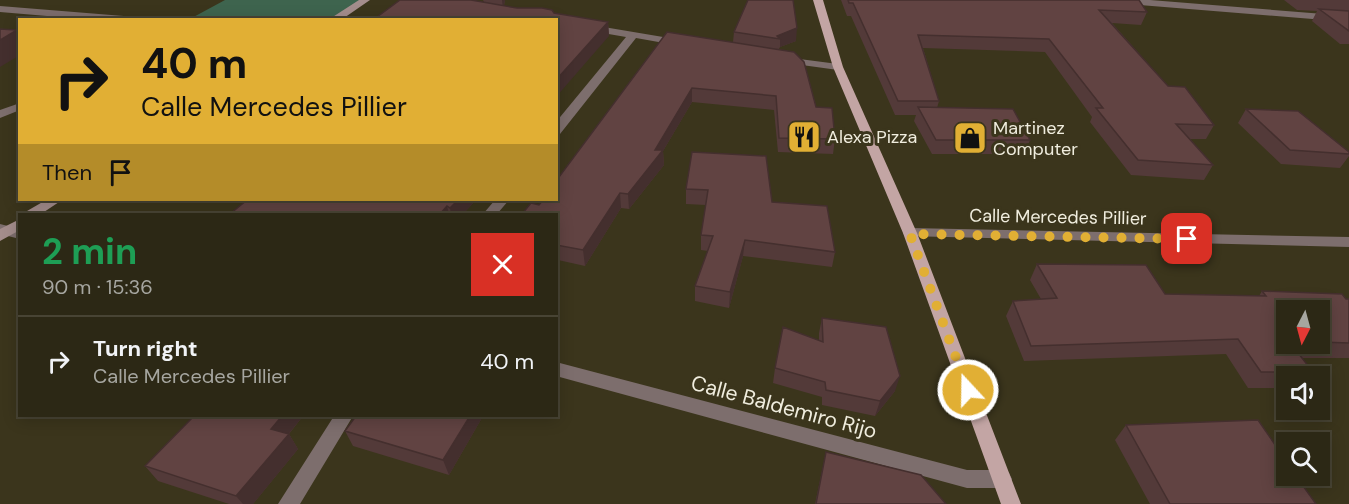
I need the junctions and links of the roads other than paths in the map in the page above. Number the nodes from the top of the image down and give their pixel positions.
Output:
1 (365, 0) edge
2 (818, 0) edge
3 (1114, 0) edge
4 (0, 9) edge
5 (111, 18) edge
6 (336, 18) edge
7 (1349, 19) edge
8 (558, 22) edge
9 (633, 35) junction
10 (690, 44) edge
11 (771, 57) edge
12 (838, 67) junction
13 (18, 107) edge
14 (0, 114) edge
15 (558, 129) edge
16 (53, 201) edge
17 (501, 201) edge
18 (34, 213) edge
19 (491, 213) edge
20 (910, 234) junction
21 (1349, 242) edge
22 (558, 370) edge
23 (343, 417) edge
24 (1002, 479) junction
25 (288, 504) edge
26 (1011, 504) edge

1 - 6 main road
2 - 12 main road
3 - 7 street
4 - 5 street
8 - 9 street
9 - 10 street
9 - 15 street
11 - 12 street
12 - 20 main road
13 - 14 street
16 - 18 main road
17 - 19 street
20 - 21 street, Calle Mercedes Pillier
20 - 24 main road
22 - 24 street, Calle Baldemiro Rijo
23 - 25 street
24 - 26 main road

